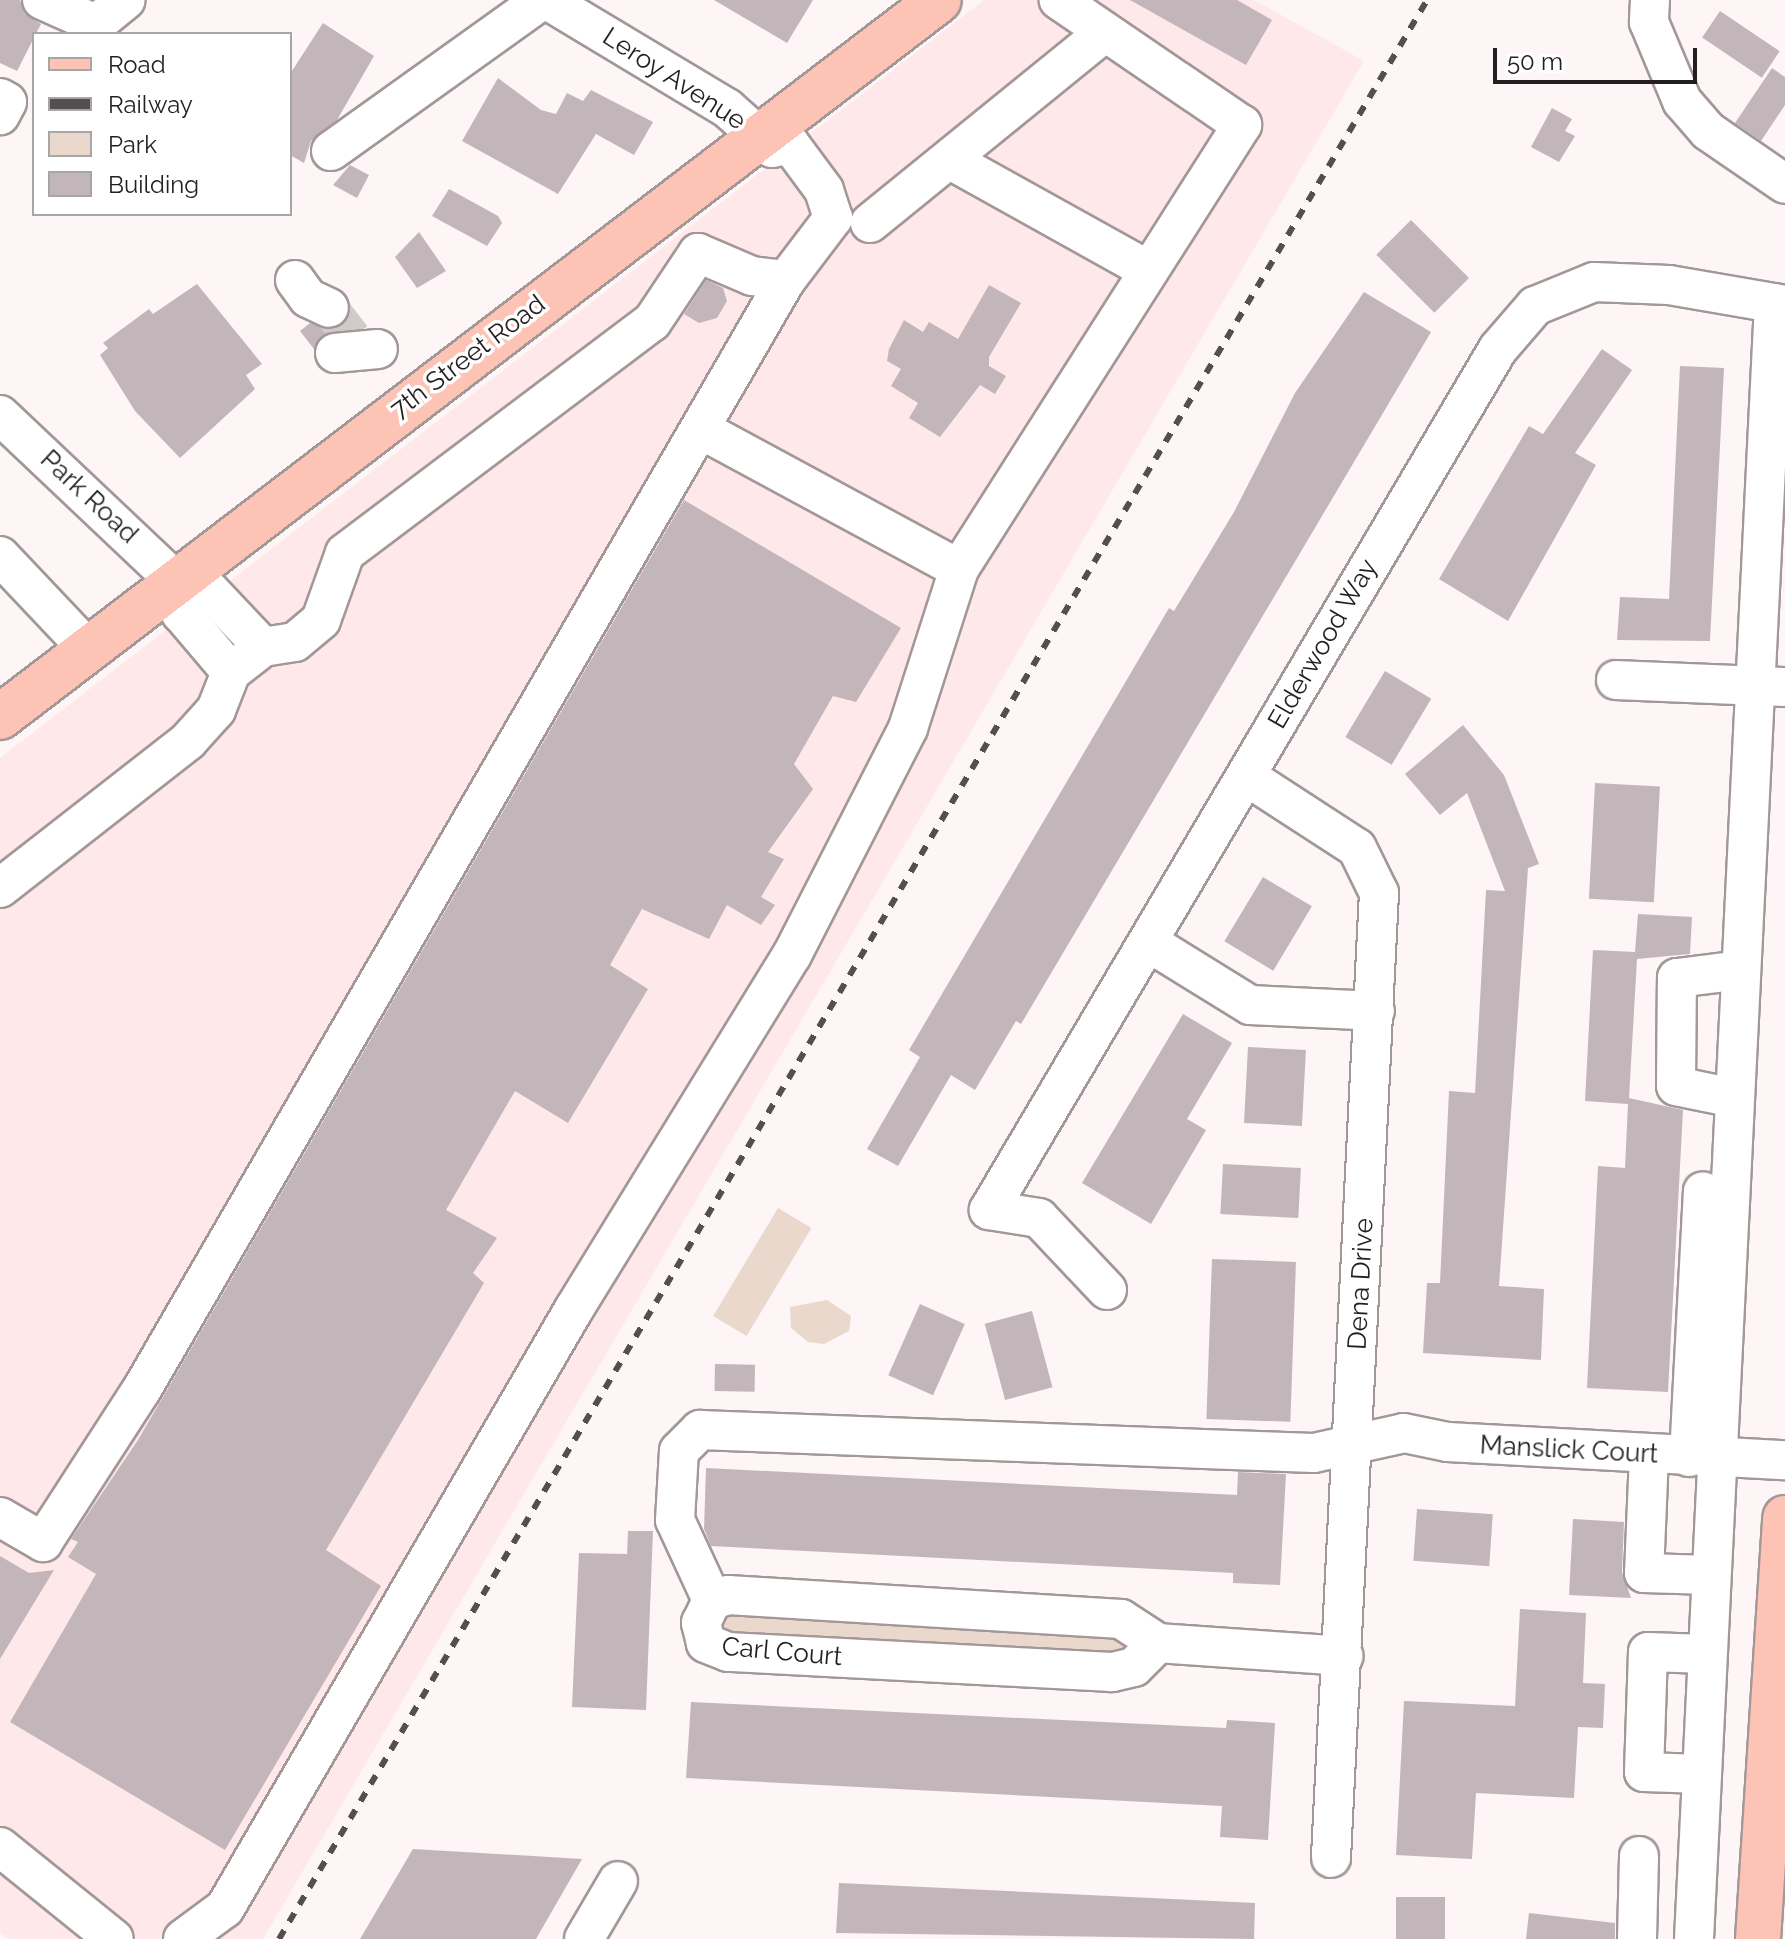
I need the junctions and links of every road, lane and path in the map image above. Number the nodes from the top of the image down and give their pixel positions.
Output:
1 (42, 0) edge
2 (126, 0) edge
3 (544, 0) edge
4 (939, 0) edge
5 (1059, 0) edge
6 (1650, 0) edge
7 (1104, 33) junction
8 (0, 98) edge
9 (0, 115) edge
10 (766, 142) junction
11 (331, 151) dead end
12 (952, 161) junction
13 (1785, 184) edge
14 (870, 223) dead end
15 (1148, 270) junction
16 (786, 280) junction
17 (1780, 304) edge
18 (0, 416) edge
19 (702, 430) junction
20 (0, 556) edge
21 (959, 569) junction
22 (184, 587) junction
23 (263, 647) junction
24 (88, 649) junction
25 (231, 672) junction
26 (1616, 680) dead end
27 (1770, 687) edge
28 (0, 717) edge
29 (1246, 776) junction
30 (0, 888) edge
31 (1148, 942) junction
32 (1741, 970) junction
33 (1375, 1011) junction
34 (1734, 1098) junction
35 (1107, 1290) dead end
36 (1355, 1445) junction
37 (1649, 1455) junction
38 (1703, 1458) junction
39 (1785, 1460) edge
40 (0, 1517) edge
41 (1785, 1518) edge
42 (1711, 1575) junction
43 (712, 1600) junction
44 (1158, 1643) junction
45 (1707, 1654) junction
46 (1344, 1656) junction
47 (1702, 1774) junction
48 (0, 1847) edge
49 (1639, 1856) dead end
50 (1331, 1858) dead end
51 (618, 1881) dead end
52 (114, 1939) edge
53 (183, 1939) edge
54 (584, 1939) edge
55 (1637, 1939) edge
56 (1694, 1939) edge
57 (1758, 1939) edge

1 - 2 street
3 - 10 street, Leroy Avenue
3 - 11 street
4 - 10 main road, 7th Street Road
5 - 7 street
6 - 13 street
7 - 12 street
7 - 15 street
8 - 9 street
10 - 16 street
10 - 22 main road, 7th Street Road
12 - 14 street
12 - 15 street
15 - 21 street
16 - 19 street
16 - 23 street
17 - 27 street
17 - 29 street, Elderwood Way
18 - 22 street, Park Road
19 - 21 street
19 - 40 street
20 - 24 street
21 - 53 street
22 - 23 street
22 - 24 main road, 7th Street Road
22 - 25 street
23 - 25 street
24 - 28 main road, 7th Street Road
25 - 30 street
26 - 27 street
27 - 32 street
29 - 31 street, Elderwood Way
29 - 33 street, Dena Drive
31 - 33 street
31 - 35 street, Elderwood Way
32 - 34 street
32 - 34 street
33 - 36 street, Dena Drive
34 - 38 street
36 - 37 street, Manslick Court
36 - 43 street, Manslick Court
36 - 46 street, Dena Drive
37 - 38 street, Manslick Court
37 - 42 street
38 - 39 street, Manslick Court
38 - 42 street
41 - 57 main road
42 - 45 street
43 - 44 street, Carl Court
43 - 44 street, Carl Court
44 - 46 street, Carl Court
45 - 47 street
45 - 47 street
46 - 50 street, Dena Drive
47 - 56 street
48 - 52 street
49 - 55 street
51 - 54 street

